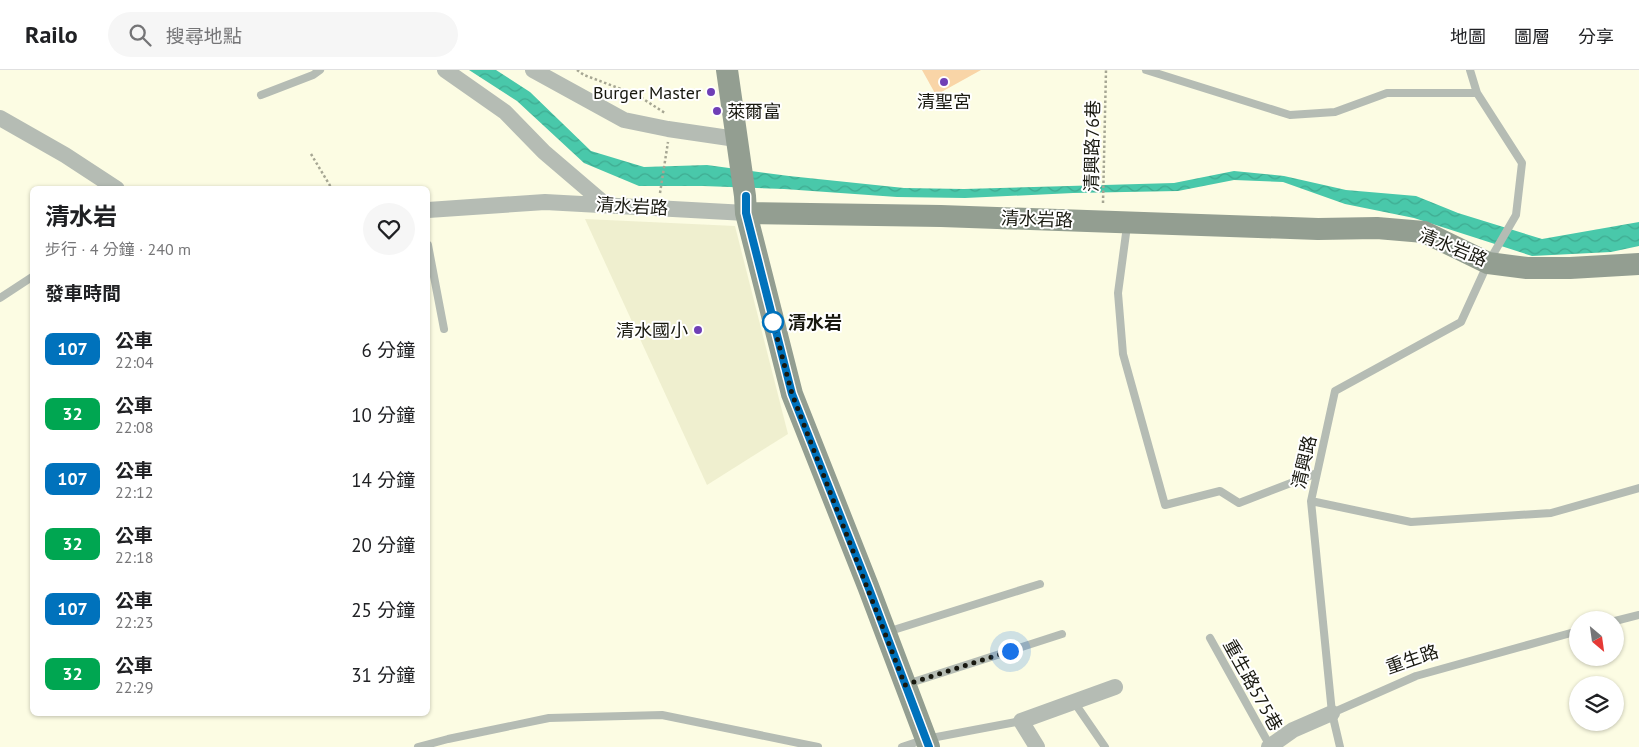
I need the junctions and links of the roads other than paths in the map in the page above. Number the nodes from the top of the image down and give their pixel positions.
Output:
1 (320, 70) edge
2 (445, 70) edge
3 (533, 70) edge
4 (727, 70) edge
5 (1146, 70) edge
6 (1470, 70) edge
7 (1477, 93) junction
8 (261, 95) dead end
9 (0, 118) edge
10 (737, 145) junction
11 (112, 186) edge
12 (606, 205) junction
13 (746, 205) junction
14 (430, 210) edge
15 (1127, 222) junction
16 (430, 256) edge
17 (1488, 263) junction
18 (1639, 264) edge
19 (30, 278) edge
20 (0, 298) edge
21 (444, 329) dead end
22 (1317, 473) junction
23 (1639, 488) edge
24 (1311, 502) junction
25 (1040, 584) dead end
26 (1637, 615) edge
27 (1624, 619) edge
28 (886, 633) junction
29 (1062, 634) dead end
30 (1569, 634) edge
31 (1210, 638) dead end
32 (905, 685) junction
33 (1115, 687) dead end
34 (1074, 702) junction
35 (1332, 713) junction
36 (1021, 721) junction
37 (927, 743) edge
38 (418, 747) edge
39 (818, 747) edge
40 (902, 747) edge
41 (1037, 747) edge
42 (1105, 747) edge
43 (1269, 747) edge
44 (1340, 747) edge

1 - 8 lane
2 - 12 street
3 - 10 street
4 - 10 street
5 - 7 lane
6 - 7 lane
7 - 17 lane, 清興路
9 - 11 street
10 - 13 street
12 - 13 street, 清水岩路
12 - 14 street, 清水岩路
13 - 15 street, 清水岩路
13 - 28 street
15 - 17 street, 清水岩路
15 - 22 lane
16 - 21 lane
17 - 18 street, 清水岩路
17 - 22 lane, 清興路
19 - 20 lane
22 - 24 lane, 清興路
23 - 24 lane
24 - 35 lane, 清興路
25 - 28 lane
26 - 27 lane
28 - 32 street
29 - 32 lane
30 - 35 lane, 重生路
31 - 43 lane, 重生路575巷
32 - 37 street
33 - 34 street
34 - 36 street
34 - 42 lane
35 - 43 street, 重生路
35 - 44 lane, 清興路
36 - 37 lane
36 - 41 street
37 - 40 lane
38 - 39 lane

